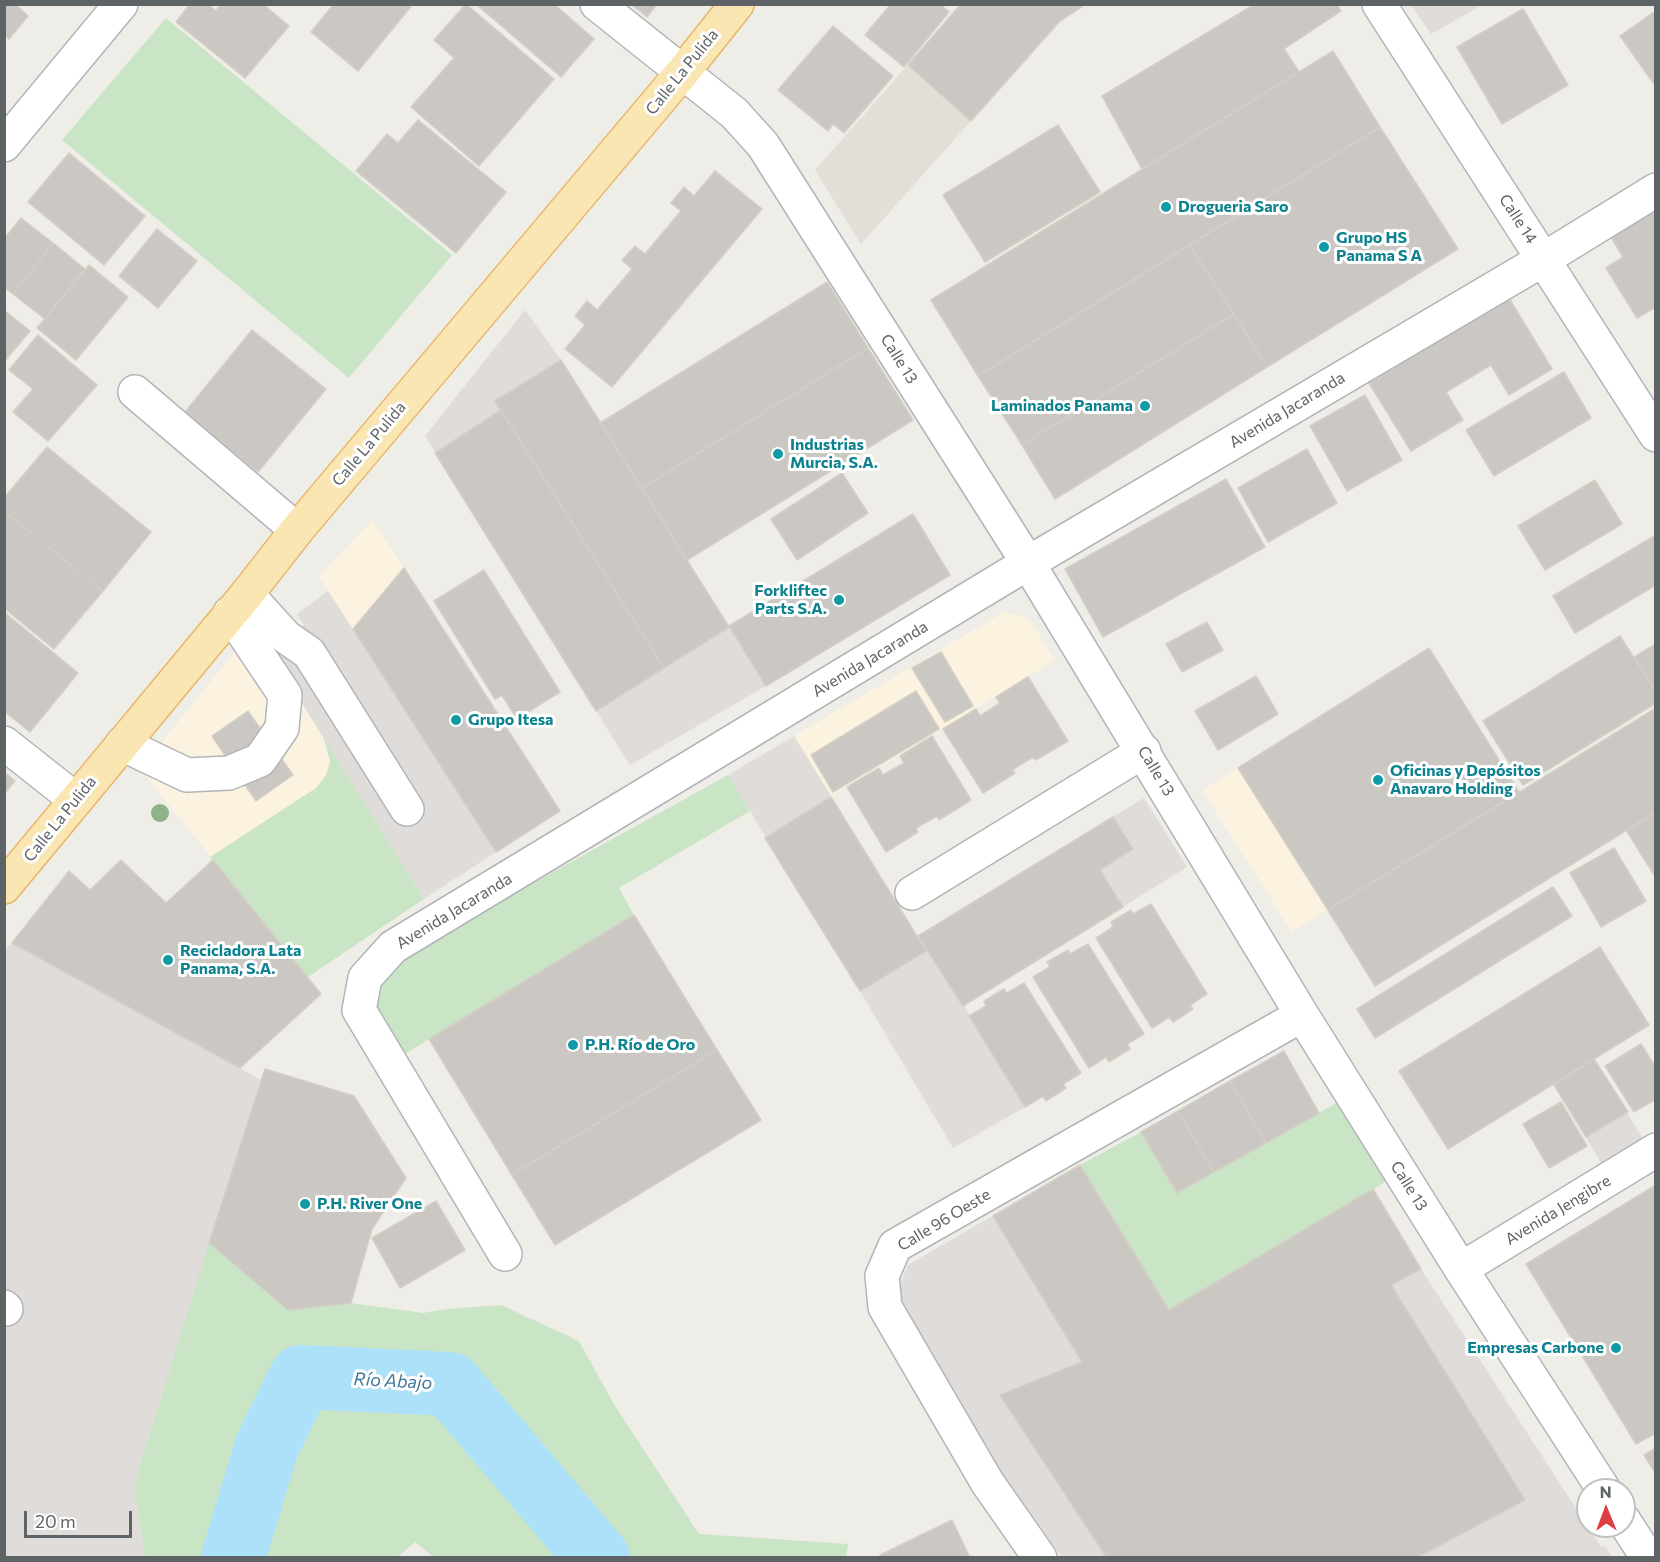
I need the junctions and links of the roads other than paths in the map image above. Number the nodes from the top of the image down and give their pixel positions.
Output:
1 (121, 4) edge
2 (597, 4) edge
3 (737, 4) edge
4 (1394, 9) edge
5 (682, 74) junction
6 (4, 145) edge
7 (1656, 190) edge
8 (1544, 259) junction
9 (135, 392) dead end
10 (1656, 435) edge
11 (297, 530) junction
12 (1028, 563) junction
13 (238, 603) junction
14 (4, 743) edge
15 (122, 744) junction
16 (1144, 751) junction
17 (76, 800) junction
18 (406, 809) dead end
19 (4, 887) edge
20 (912, 893) dead end
21 (1302, 1015) junction
22 (1656, 1150) edge
23 (505, 1254) dead end
24 (1461, 1269) junction
25 (1596, 1478) edge
26 (1635, 1538) edge
27 (1040, 1557) edge
28 (1647, 1557) edge

1 - 6 street
2 - 5 street, Calle 13
3 - 5 main road, Calle La Pulida
4 - 8 street, Calle 14
5 - 11 main road, Calle La Pulida
5 - 12 street, Calle 13
7 - 8 street, Avenida Jacaranda
8 - 10 street, Calle 14
8 - 12 street, Avenida Jacaranda
9 - 11 street
11 - 13 main road, Calle La Pulida
12 - 16 street, Calle 13
12 - 23 street, Avenida Jacaranda
13 - 15 main road, Calle La Pulida
13 - 15 street
13 - 18 street
14 - 17 street
15 - 17 main road, Calle La Pulida
16 - 20 street
16 - 21 street, Calle 13
17 - 19 main road, Calle La Pulida
21 - 24 street, Calle 13
21 - 27 street, Calle 96 Oeste
22 - 24 street, Avenida Jengibre
24 - 25 street, Calle 13
26 - 28 street

